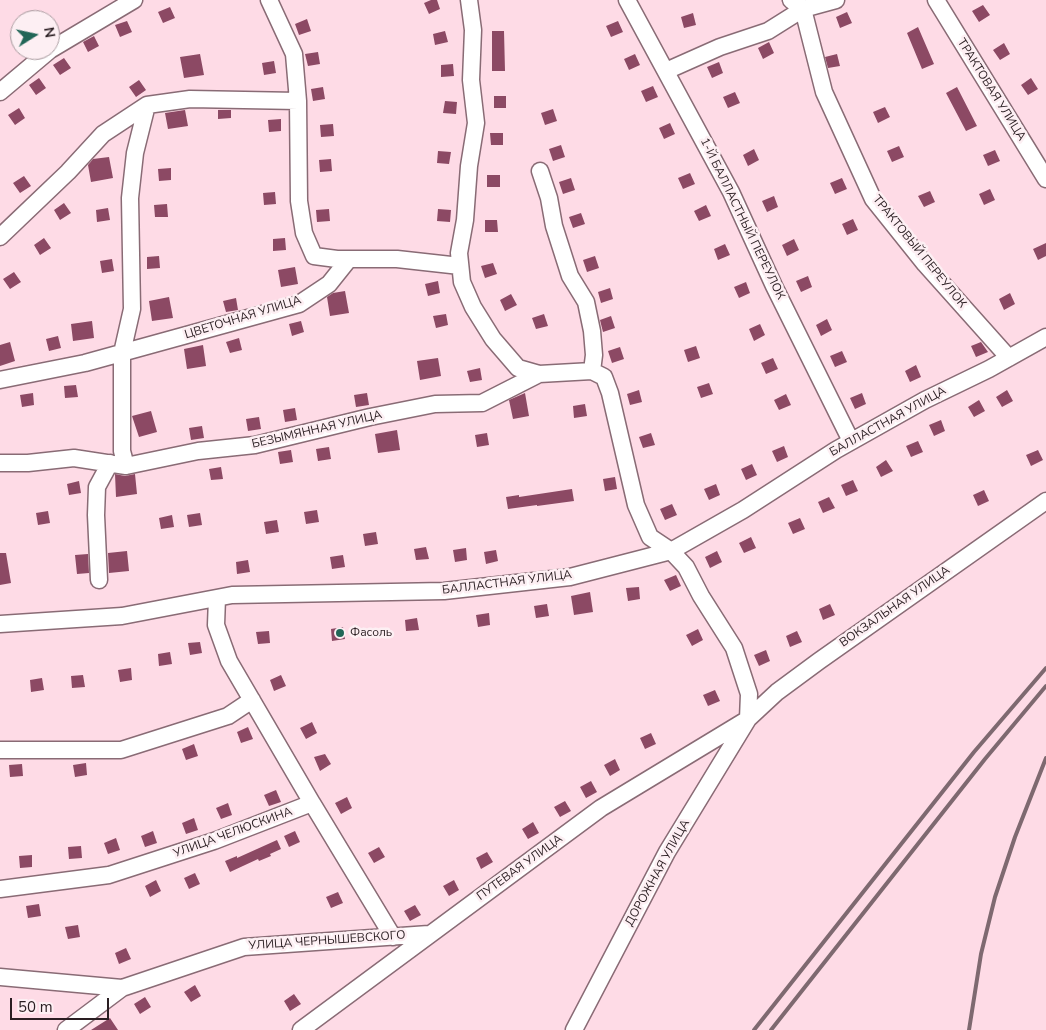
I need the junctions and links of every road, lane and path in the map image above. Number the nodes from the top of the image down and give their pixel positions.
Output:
1 (134, 0) edge
2 (269, 0) edge
3 (469, 0) edge
4 (627, 0) edge
5 (836, 0) edge
6 (936, 0) edge
7 (797, 5) edge
8 (666, 71) junction
9 (0, 92) edge
10 (298, 101) junction
11 (147, 105) junction
12 (540, 171) dead end
13 (1046, 179) edge
14 (0, 237) edge
15 (349, 259) junction
16 (460, 266) junction
17 (1046, 337) edge
18 (122, 353) junction
19 (1008, 358) junction
20 (592, 371) junction
21 (539, 374) junction
22 (0, 380) edge
23 (852, 441) junction
24 (0, 463) edge
25 (118, 465) junction
26 (1046, 500) edge
27 (671, 550) junction
28 (99, 580) dead end
29 (217, 598) junction
30 (0, 624) edge
31 (252, 700) junction
32 (748, 720) junction
33 (0, 750) edge
34 (312, 803) junction
35 (0, 889) edge
36 (429, 934) junction
37 (393, 937) junction
38 (0, 977) edge
39 (122, 988) junction
40 (66, 1030) edge
41 (301, 1030) edge
42 (574, 1030) edge

1 - 9 street
2 - 10 street
3 - 16 street
4 - 8 street, 1-Й БАЛЛАСТНЫЙ ПЕРЕУЛОК
5 - 7 street
6 - 13 street, ТРАКТОВАЯ УЛИЦА
7 - 8 street
7 - 19 street, ТРАКТОВЫЙ ПЕРЕУЛОК
8 - 23 street, 1-Й БАЛЛАСТНЫЙ ПЕРЕУЛОК
10 - 11 street
10 - 15 street
11 - 14 street
11 - 18 street
12 - 20 street
15 - 16 street
15 - 18 street, ЦВЕТОЧНАЯ УЛИЦА
16 - 21 street
17 - 19 street, БАЛЛАСТНАЯ УЛИЦА
18 - 22 street, ЦВЕТОЧНАЯ УЛИЦА
18 - 25 street
19 - 23 street, БАЛЛАСТНАЯ УЛИЦА
20 - 21 street
20 - 27 street
21 - 25 street, БЕЗЫМЯННАЯ УЛИЦА
23 - 27 street, БАЛЛАСТНАЯ УЛИЦА
24 - 25 street, БЕЗЫМЯННАЯ УЛИЦА
25 - 28 street
26 - 32 street, ВОКЗАЛЬНАЯ УЛИЦА
27 - 29 street, БАЛЛАСТНАЯ УЛИЦА
27 - 32 street
29 - 30 street, БАЛЛАСТНАЯ УЛИЦА
29 - 31 street
31 - 33 street
31 - 34 street
32 - 36 street, ПУТЕВАЯ УЛИЦА
32 - 42 street, ДОРОЖНАЯ УЛИЦА
34 - 35 street, УЛИЦА ЧЕЛЮСКИНА
34 - 37 street
36 - 37 street, УЛИЦА ЧЕРНЫШЕВСКОГО
36 - 41 street, ПУТЕВАЯ УЛИЦА
37 - 39 street, УЛИЦА ЧЕРНЫШЕВСКОГО
38 - 39 street
39 - 40 street, УЛИЦА ЧЕРНЫШЕВСКОГО

